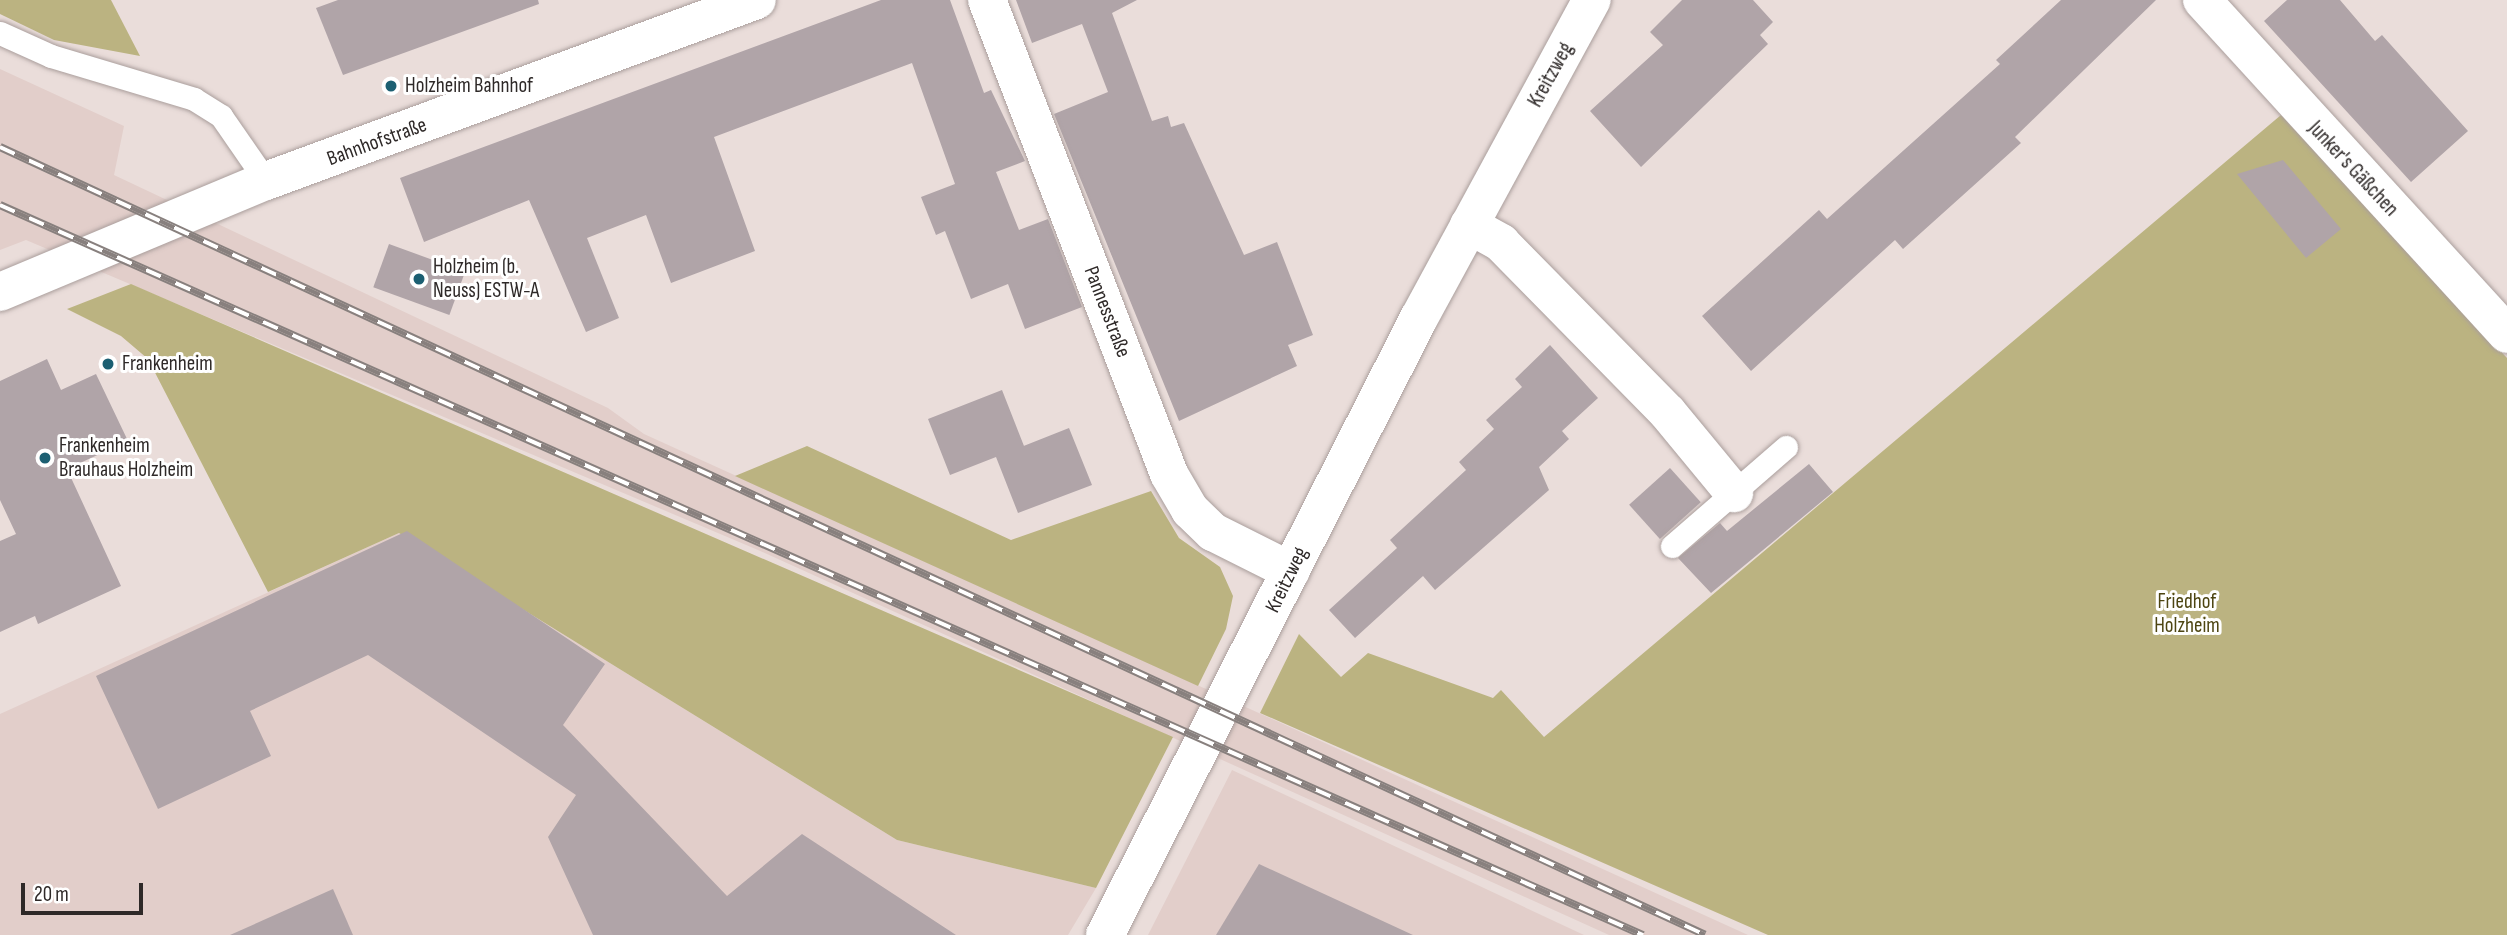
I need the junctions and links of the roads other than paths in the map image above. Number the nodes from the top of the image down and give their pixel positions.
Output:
1 (757, 0) edge
2 (987, 0) edge
3 (1592, 0) edge
4 (2202, 0) edge
5 (0, 33) edge
6 (266, 181) junction
7 (1469, 225) junction
8 (0, 292) edge
9 (2507, 334) edge
10 (1786, 447) dead end
11 (1734, 493) junction
12 (1672, 546) dead end
13 (1291, 571) junction
14 (1105, 935) edge

1 - 6 street, Bahnhofstraße
2 - 13 street, Pannesstraße
3 - 7 street, Kreitzweg
4 - 9 street, Junker's Gäßchen
5 - 6 lane
6 - 8 street, Bahnhofstraße
7 - 11 street
7 - 13 street, Kreitzweg
10 - 11 lane
11 - 12 lane
13 - 14 street, Kreitzweg

